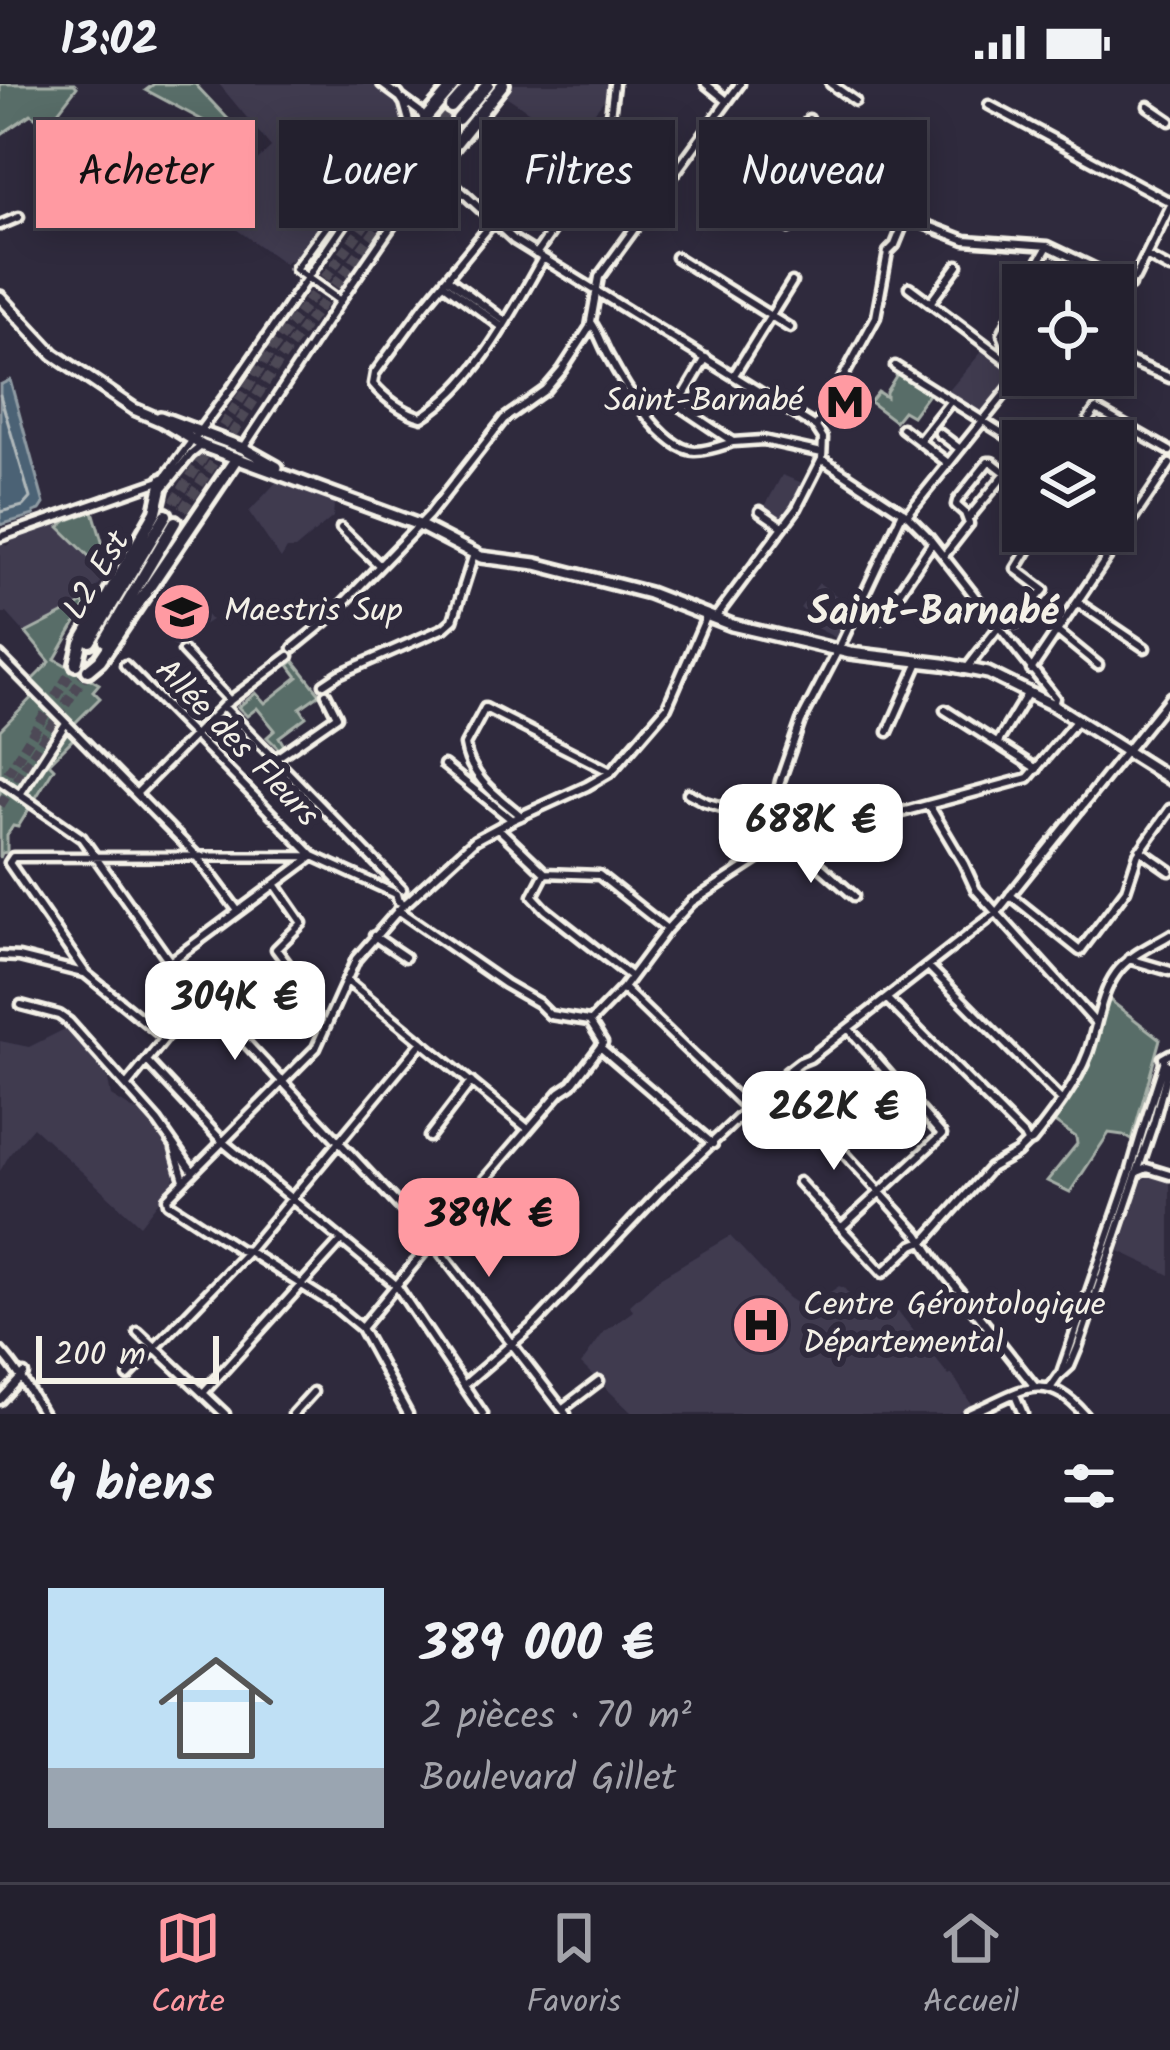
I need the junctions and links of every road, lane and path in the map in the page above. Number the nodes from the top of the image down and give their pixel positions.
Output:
1 (382, 84) edge
2 (455, 84) edge
3 (471, 84) edge
4 (488, 84) edge
5 (503, 84) edge
6 (614, 84) edge
7 (706, 84) edge
8 (740, 84) edge
9 (831, 84) edge
10 (398, 94) junction
11 (727, 101) junction
12 (854, 101) dead end
13 (989, 105) dead end
14 (1148, 106) dead end
15 (716, 118) junction
16 (425, 119) joint
17 (409, 120) edge
18 (719, 120) edge
19 (1170, 121) edge
20 (458, 140) edge
21 (458, 190) edge
22 (1170, 204) edge
23 (482, 212) edge
24 (19, 217) dead end
25 (0, 225) edge
26 (927, 225) edge
27 (325, 228) edge
28 (343, 228) edge
29 (390, 228) edge
30 (488, 228) edge
31 (500, 228) edge
32 (902, 228) edge
33 (1048, 246) junction
34 (540, 256) junction
35 (1146, 256) junction
36 (676, 257) dead end
37 (1038, 264) edge
38 (1086, 264) edge
39 (958, 265) dead end
40 (1170, 269) edge
41 (307, 277) junction
42 (1134, 278) edge
43 (445, 281) junction
44 (792, 282) dead end
45 (910, 287) dead end
46 (596, 290) junction
47 (0, 297) edge
48 (340, 301) junction
49 (930, 302) junction
50 (771, 316) junction
51 (591, 322) junction
52 (504, 324) junction
53 (790, 328) dead end
54 (1002, 356) edge
55 (706, 358) junction
56 (1134, 363) edge
57 (895, 366) dead end
58 (734, 376) junction
59 (1170, 378) edge
60 (1002, 396) edge
61 (951, 400) junction
62 (152, 416) junction
63 (1089, 419) dead end
64 (982, 420) junction
65 (816, 427) junction
66 (902, 428) dead end
67 (200, 430) junction
68 (939, 433) dead end
69 (1002, 433) edge
70 (191, 441) junction
71 (919, 441) junction
72 (733, 442) junction
73 (203, 446) junction
74 (959, 448) junction
75 (1170, 451) edge
76 (240, 453) junction
77 (822, 456) junction
78 (948, 464) junction
79 (1170, 464) edge
80 (161, 484) junction
81 (760, 512) dead end
82 (905, 513) junction
83 (1135, 516) joint
84 (170, 519) tunnel mouth
85 (968, 519) junction
86 (419, 525) junction
87 (783, 527) junction
88 (340, 528) dead end
89 (0, 538) edge
90 (933, 542) junction
91 (1026, 552) edge
92 (474, 554) junction
93 (944, 556) junction
94 (380, 566) junction
95 (1077, 602) junction
96 (859, 607) junction
97 (711, 616) junction
98 (1016, 623) tunnel mouth
99 (998, 628) junction
100 (1057, 632) junction
101 (1145, 648) dead end
102 (838, 650) junction
103 (183, 651) dead end
104 (0, 656) edge
105 (920, 662) junction
106 (125, 665) dead end
107 (1098, 665) dead end
108 (82, 667) junction
109 (967, 668) junction
110 (1031, 670) junction
111 (324, 684) dead end
112 (1029, 692) junction
113 (326, 694) dead end
114 (1169, 700) edge
115 (227, 704) junction
116 (1053, 705) junction
117 (945, 710) dead end
118 (1077, 720) junction
119 (67, 723) junction
120 (888, 731) dead end
121 (195, 736) junction
122 (998, 742) junction
123 (1127, 752) junction
124 (275, 759) junction
125 (444, 765) dead end
126 (1037, 769) junction
127 (611, 772) junction
128 (1170, 779) edge
129 (0, 782) edge
130 (688, 793) dead end
131 (20, 794) junction
132 (136, 794) junction
133 (929, 805) junction
134 (1170, 809) edge
135 (521, 816) junction
136 (512, 820) junction
137 (772, 823) junction
138 (498, 828) junction
139 (796, 845) junction
140 (1140, 850) junction
141 (764, 854) junction
142 (97, 856) junction
143 (197, 856) junction
144 (313, 856) junction
145 (1170, 872) edge
146 (545, 873) junction
147 (276, 886) junction
148 (399, 891) junction
149 (1010, 895) junction
150 (854, 896) dead end
151 (405, 904) junction
152 (238, 911) junction
153 (996, 913) junction
154 (668, 929) junction
155 (1170, 934) edge
156 (374, 936) junction
157 (0, 956) edge
158 (405, 957) dead end
159 (1129, 959) junction
160 (170, 962) junction
161 (288, 965) dead end
162 (928, 967) junction
163 (1170, 971) edge
164 (86, 974) junction
165 (630, 976) junction
166 (346, 980) junction
167 (623, 988) junction
168 (200, 995) junction
169 (887, 999) junction
170 (21, 1005) dead end
171 (590, 1022) junction
172 (1096, 1023) junction
173 (849, 1028) junction
174 (165, 1037) junction
175 (422, 1042) junction
176 (600, 1047) junction
177 (1170, 1054) edge
178 (146, 1061) junction
179 (1168, 1064) edge
180 (471, 1082) junction
181 (778, 1082) junction
182 (283, 1083) junction
183 (127, 1085) junction
184 (1062, 1101) junction
185 (749, 1110) junction
186 (528, 1129) junction
187 (429, 1137) dead end
188 (338, 1142) junction
189 (224, 1143) junction
190 (1027, 1143) junction
191 (713, 1144) junction
192 (173, 1145) junction
193 (1138, 1166) junction
194 (193, 1172) junction
195 (1170, 1175) edge
196 (184, 1180) junction
197 (799, 1182) dead end
198 (880, 1192) junction
199 (292, 1198) junction
200 (842, 1228) junction
201 (342, 1240) junction
202 (432, 1241) junction
203 (922, 1242) junction
204 (248, 1251) junction
205 (396, 1285) junction
206 (303, 1286) junction
207 (362, 1328) junction
208 (138, 1332) dead end
209 (512, 1345) junction
210 (156, 1348) junction
211 (0, 1351) edge
212 (128, 1376) dead end
213 (21, 1377) junction
214 (598, 1381) dead end
215 (464, 1385) junction
216 (1035, 1387) junction
217 (1052, 1387) junction
218 (203, 1393) junction
219 (314, 1393) dead end
220 (1015, 1395) junction
221 (0, 1400) edge
222 (564, 1411) edge
223 (43, 1414) edge
224 (225, 1414) edge
225 (293, 1414) edge
226 (408, 1414) edge
227 (483, 1414) edge
228 (969, 1414) edge
229 (1023, 1414) edge
230 (1084, 1414) edge

1 - 10 street
2 - 16 highway
3 - 4 highway
5 - 20 highway
6 - 34 street
7 - 11 street
8 - 11 street
9 - 12 street
10 - 16 street
10 - 17 street
11 - 15 street
13 - 22 street
14 - 19 street
15 - 18 street
15 - 46 street
21 - 23 street
22 - 35 street
24 - 25 street
26 - 33 street
27 - 41 street
28 - 41 street
29 - 48 street
30 - 43 street
31 - 34 street
32 - 65 street
33 - 37 street
33 - 38 street
34 - 46 street
34 - 52 street
35 - 40 street
35 - 42 street
36 - 50 street
39 - 49 street
41 - 48 street
41 - 67 street
43 - 52 street
43 - 52 street
44 - 50 street
45 - 49 street
46 - 51 street
46 - 55 street
47 - 62 main road
48 - 76 street
49 - 54 street
50 - 53 street
50 - 58 street
51 - 72 street
51 - 86 street
55 - 58 street
55 - 72 street
56 - 59 street
57 - 61 street
58 - 65 street
60 - 64 street
61 - 64 street
61 - 71 street
62 - 67 main road
62 - 70 main road
63 - 75 street
64 - 69 street
64 - 74 street
65 - 77 street
66 - 71 street
67 - 70 street
67 - 76 main road
68 - 74 street
70 - 73 main road
70 - 80 street
71 - 78 street
72 - 77 street
73 - 76 main road
73 - 80 street
74 - 78 street
76 - 86 main road
76 - 108 highway
77 - 82 street
77 - 87 street
78 - 82 street
79 - 83 street
80 - 89 street
80 - 108 highway
81 - 87 street
82 - 90 street
82 - 96 street
83 - 95 street
84 - 108 highway, L2 Est
85 - 85 street
85 - 93 street
86 - 92 main road
86 - 94 street
87 - 97 street
88 - 94 street
90 - 93 street
90 - 96 street
91 - 98 street
92 - 97 main road
92 - 111 street
93 - 99 street
94 - 115 street
95 - 100 street
95 - 101 street
96 - 102 street
97 - 102 main road
97 - 127 street
99 - 109 street
99 - 110 street
100 - 107 street
100 - 110 street
102 - 105 main road
102 - 137 street
103 - 115 street
104 - 119 street
105 - 109 main road
105 - 120 street
106 - 121 street, Allée des Fleurs
109 - 112 main road
110 - 116 street
112 - 116 main road
112 - 122 street
113 - 124 street
114 - 123 street
115 - 121 street
115 - 124 street
116 - 118 main road
117 - 122 street
118 - 123 main road
118 - 126 street
119 - 131 street
119 - 132 street
121 - 132 street
121 - 144 street, Allée des Fleurs
122 - 126 street
123 - 128 main road
123 - 149 street
124 - 148 street
125 - 136 street
126 - 133 street
127 - 135 street
127 - 135 street
129 - 131 street
130 - 137 street
131 - 142 street
132 - 143 street
133 - 139 street
133 - 153 street
134 - 140 street
135 - 136 street
136 - 138 street
137 - 141 street
138 - 146 street
138 - 151 street
139 - 141 street
139 - 150 street
140 - 145 street
140 - 149 street
141 - 154 street
142 - 143 street
142 - 160 street
142 - 164 street
143 - 144 street
143 - 152 street
144 - 147 street
144 - 148 street
146 - 154 street
146 - 165 street
147 - 152 street
147 - 161 street
148 - 151 street
148 - 151 street
149 - 153 street
151 - 156 street
151 - 171 street
152 - 160 street
153 - 162 street
153 - 172 street
154 - 165 street
155 - 159 street
156 - 158 street
156 - 166 street
157 - 164 street
159 - 163 street
159 - 172 street
160 - 168 street
162 - 169 street
162 - 184 street
164 - 174 street
165 - 167 street
166 - 175 street
166 - 182 street
167 - 171 street
167 - 185 street
168 - 174 street
168 - 182 street
169 - 173 street
169 - 190 street
170 - 183 street
171 - 176 street
172 - 184 street
173 - 181 street
173 - 198 street
174 - 178 street
175 - 180 street
175 - 188 street
176 - 186 street
176 - 191 street
177 - 179 street
178 - 183 street
178 - 189 street
179 - 193 street
180 - 186 street
180 - 187 street
181 - 185 street
181 - 198 street
182 - 188 street
182 - 189 street
183 - 192 street
184 - 190 street
185 - 191 street
186 - 202 street
188 - 199 street
188 - 202 street
189 - 194 street
189 - 199 street
190 - 203 street
191 - 209 street
192 - 194 street
192 - 196 street
193 - 195 street
193 - 217 street
194 - 196 street
196 - 204 street
197 - 200 street
198 - 200 street
198 - 203 street
199 - 201 street
199 - 204 street
200 - 203 street
201 - 205 street
201 - 206 street
202 - 205 street
202 - 209 street
203 - 216 street
204 - 206 street
204 - 210 street
205 - 207 street
205 - 215 street
206 - 207 street
206 - 218 street
207 - 226 street
208 - 210 street
209 - 215 street
209 - 222 street
210 - 212 street
210 - 218 street
211 - 213 street
213 - 221 street
213 - 223 street
214 - 222 street
215 - 227 street
216 - 217 street
216 - 220 street
217 - 230 street
218 - 224 street
219 - 225 street
220 - 228 street
220 - 229 street

